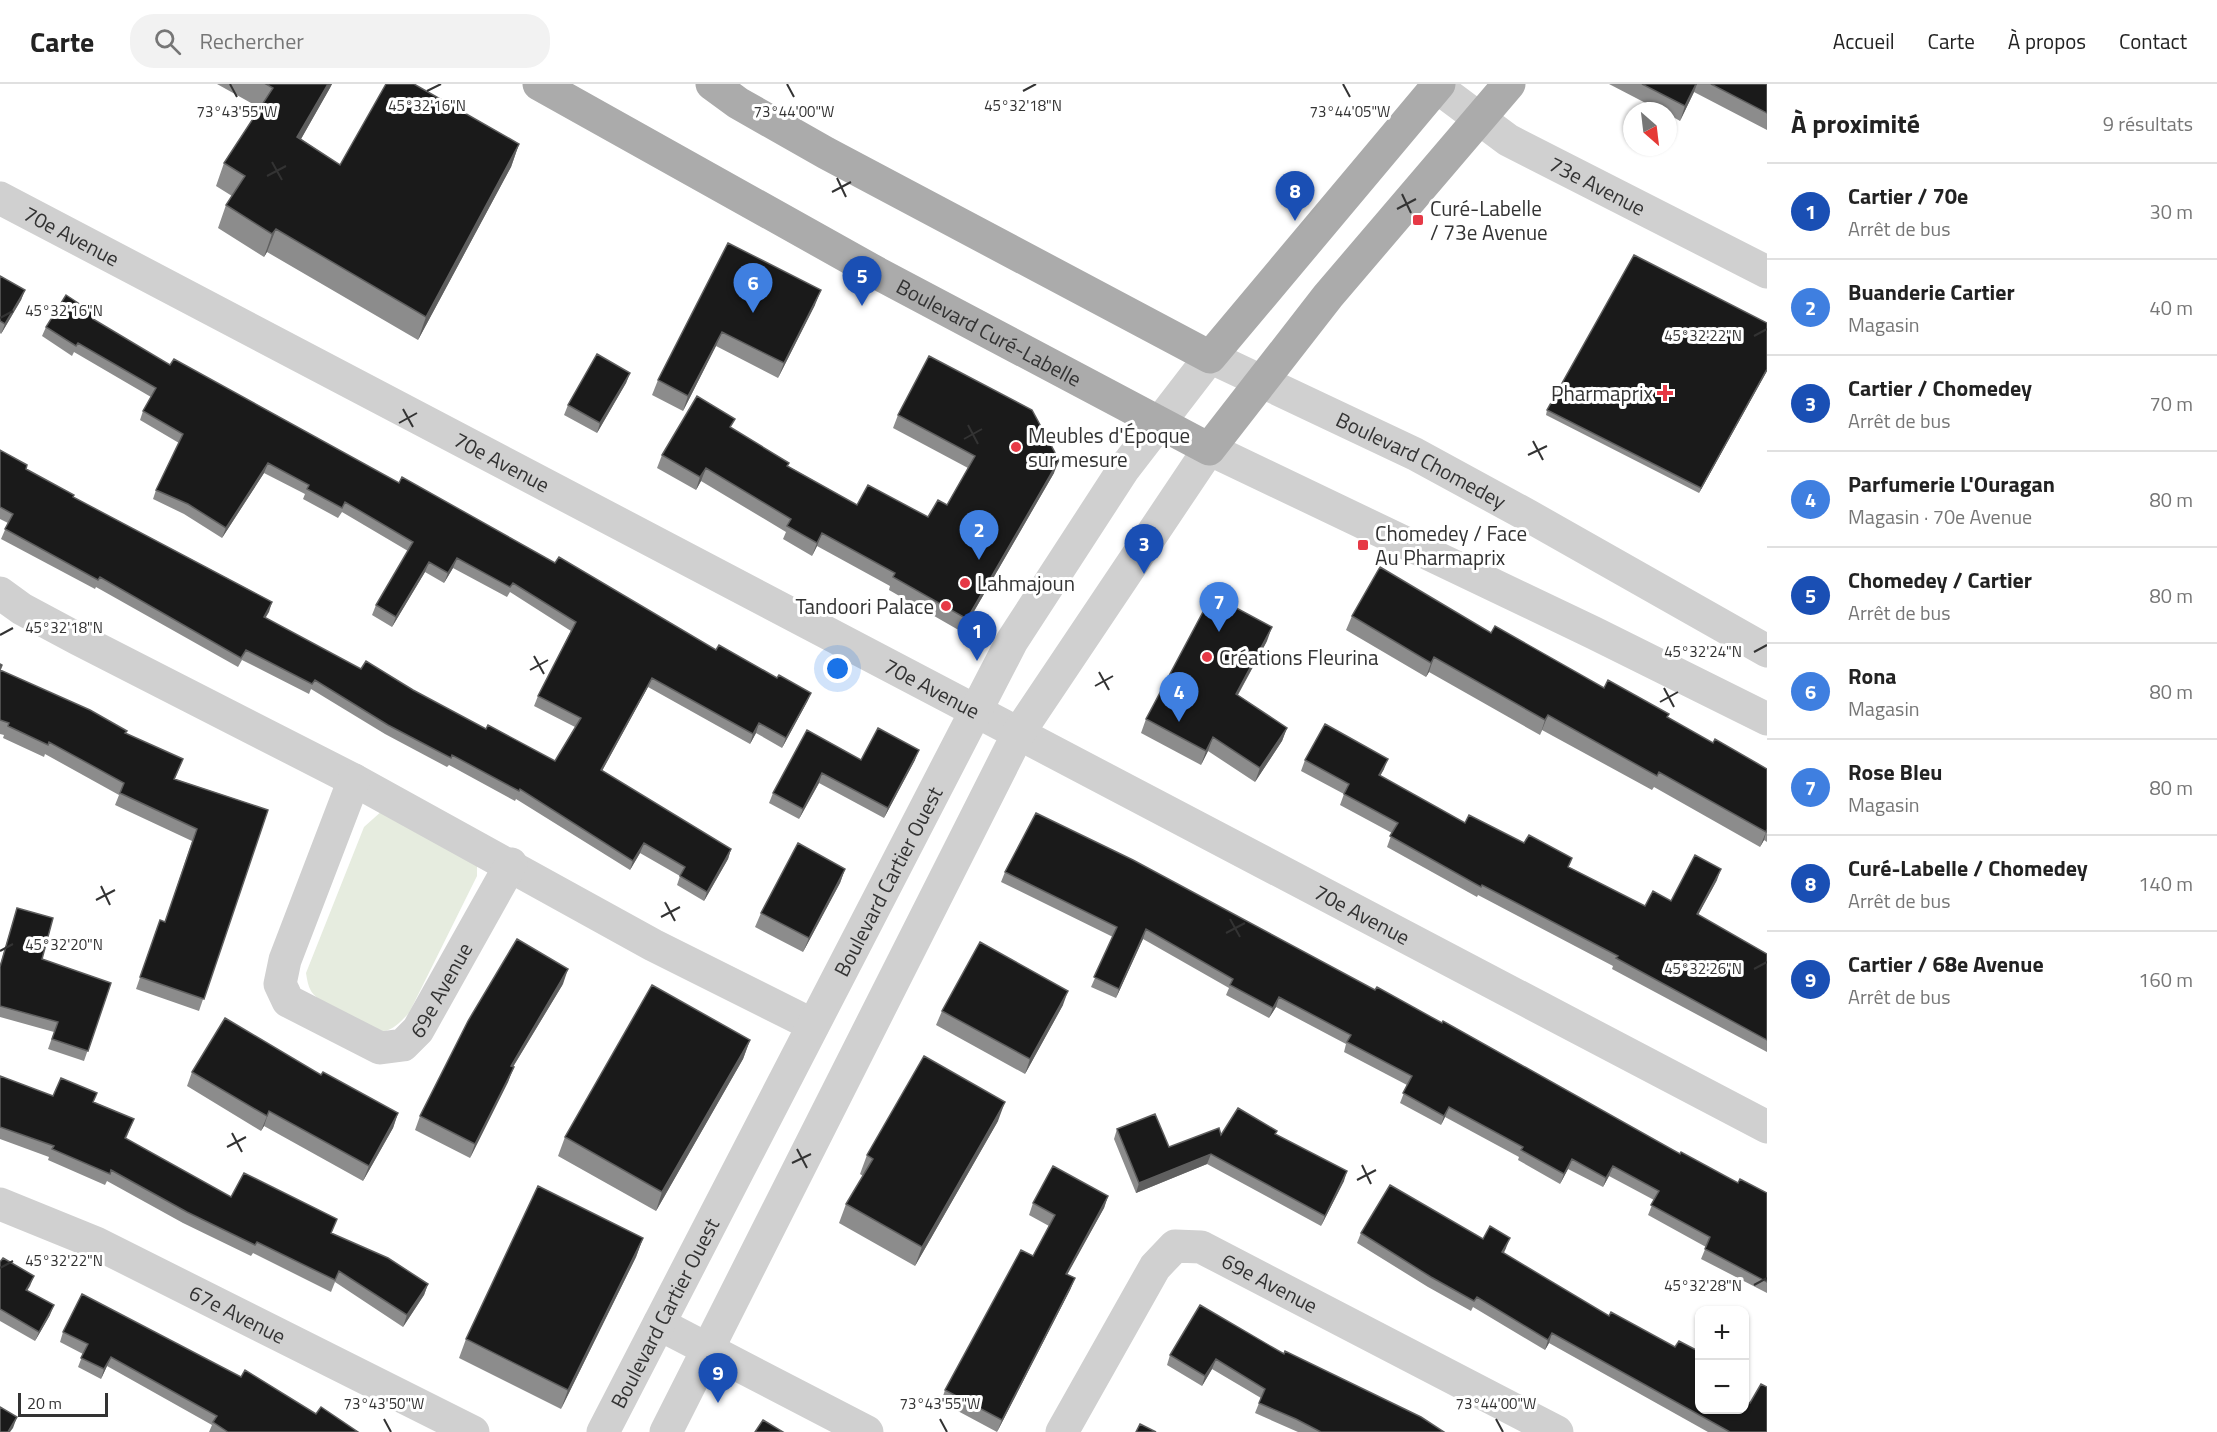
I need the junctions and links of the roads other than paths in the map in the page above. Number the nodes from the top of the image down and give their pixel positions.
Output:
1 (539, 84) edge
2 (712, 84) edge
3 (1509, 84) edge
4 (1438, 85) edge
5 (1478, 119) junction
6 (0, 198) edge
7 (1767, 272) edge
8 (1210, 357) junction
9 (1260, 380) junction
10 (1159, 420) junction
11 (1209, 449) junction
12 (0, 593) edge
13 (1767, 651) edge
14 (976, 711) junction
15 (1767, 719) edge
16 (1018, 734) junction
17 (354, 780) junction
18 (511, 864) junction
19 (813, 1025) junction
20 (1767, 1127) edge
21 (0, 1204) edge
22 (659, 1324) junction
23 (709, 1351) junction
24 (473, 1432) edge
25 (603, 1432) edge
26 (666, 1432) edge
27 (867, 1432) edge
28 (1062, 1432) edge
29 (1557, 1432) edge

1 - 10 main road, Boulevard Curé-Labelle
2 - 8 main road
3 - 5 main road
4 - 5 street, 73e Avenue
4 - 8 main road
5 - 7 street, 73e Avenue
5 - 9 main road
6 - 14 street, 70e Avenue
8 - 9 street
8 - 10 street, Boulevard Cartier Ouest
9 - 11 main road
9 - 13 street, Boulevard Chomedey
10 - 11 main road, Boulevard Curé-Labelle
10 - 14 street, Boulevard Cartier Ouest
11 - 15 street
11 - 16 street
12 - 17 street
14 - 16 street, 70e Avenue
14 - 19 street, Boulevard Cartier Ouest
16 - 20 street, 70e Avenue
16 - 23 street
17 - 18 street
17 - 18 street, 69e Avenue
18 - 19 street
19 - 22 street, Boulevard Cartier Ouest
21 - 24 street, 67e Avenue
22 - 23 street
22 - 25 street, Boulevard Cartier Ouest
23 - 26 street
23 - 27 street
28 - 29 street, 69e Avenue

